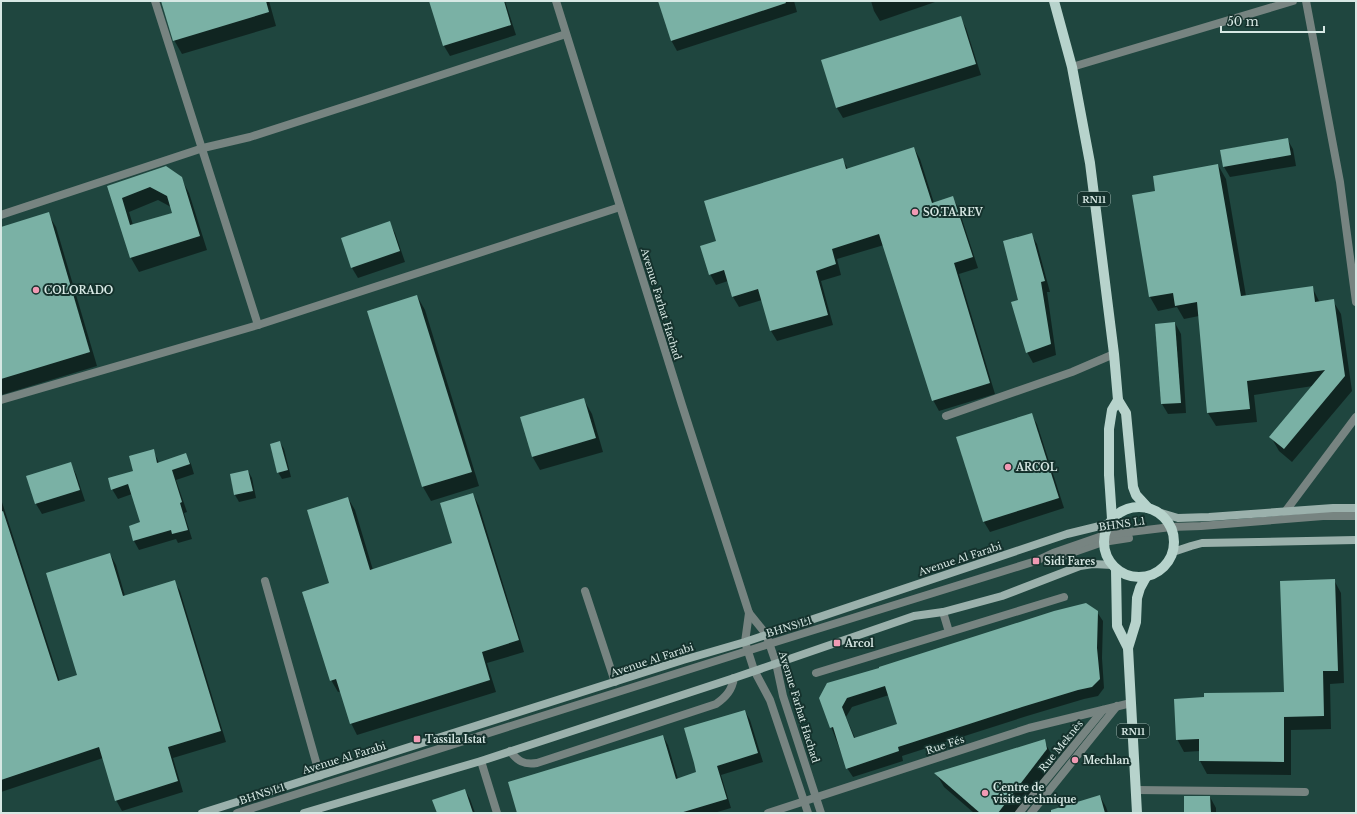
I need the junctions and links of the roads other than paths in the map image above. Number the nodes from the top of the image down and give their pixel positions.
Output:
1 (155, 1) edge
2 (556, 1) edge
3 (1054, 1) edge
4 (1293, 1) edge
5 (1306, 1) edge
6 (566, 34) junction
7 (1072, 67) junction
8 (203, 148) junction
9 (620, 208) junction
10 (1, 215) edge
11 (1356, 302) edge
12 (258, 325) junction
13 (1114, 354) junction
14 (1, 400) edge
15 (1118, 400) junction
16 (946, 416) dead end
17 (1356, 417) edge
18 (1148, 508) junction
19 (1356, 508) edge
20 (1158, 512) junction
21 (1285, 512) junction
22 (1356, 516) edge
23 (1356, 520) edge
24 (1110, 522) junction
25 (1172, 530) junction
26 (1104, 538) junction
27 (1356, 540) edge
28 (1173, 552) junction
29 (1114, 568) junction
30 (1146, 577) junction
31 (265, 581) dead end
32 (586, 591) dead end
33 (1064, 597) dead end
34 (943, 612) junction
35 (748, 613) junction
36 (949, 632) junction
37 (766, 634) junction
38 (745, 642) junction
39 (769, 645) junction
40 (1128, 648) junction
41 (748, 651) junction
42 (776, 664) junction
43 (754, 670) junction
44 (816, 673) dead end
45 (734, 678) junction
46 (615, 682) junction
47 (1131, 703) junction
48 (1117, 706) junction
49 (1103, 710) junction
50 (510, 751) junction
51 (481, 761) junction
52 (320, 776) junction
53 (1136, 790) junction
54 (1305, 792) dead end
55 (816, 798) junction
56 (804, 801) junction
57 (324, 810) edge
58 (202, 813) edge
59 (237, 813) edge
60 (242, 813) edge
61 (304, 813) edge
62 (497, 813) edge
63 (768, 813) edge
64 (808, 813) edge
65 (821, 813) edge
66 (1019, 813) edge
67 (1031, 813) edge
68 (1137, 813) edge

1 - 8 street
2 - 6 street, Avenue Farhat Hachad
3 - 7 main road, RN11
4 - 7 street
5 - 11 street
6 - 8 street
6 - 9 street, Avenue Farhat Hachad
7 - 13 main road, RN11
8 - 10 street
8 - 12 street
9 - 12 street
9 - 35 street, Avenue Farhat Hachad
12 - 14 street
13 - 15 main road, RN11
13 - 16 street
15 - 18 main road, RN11
15 - 24 main road, RN11
17 - 21 street
18 - 20 main road, RN11
18 - 24 main road, RN11
19 - 21 street
20 - 21 street
20 - 25 main road, RN11
22 - 25 street, BHNS L1
23 - 25 street, BHNS L1
24 - 26 main road, RN11
24 - 37 street, Avenue Al Farabi
25 - 26 street, BHNS L1
25 - 28 main road
26 - 29 main road, RN11
26 - 39 street, BHNS L1
27 - 28 street
28 - 30 main road
29 - 30 main road
29 - 34 street
29 - 40 main road, RN11
30 - 40 main road, RN11
31 - 52 street
32 - 46 street
33 - 36 street
34 - 36 street
34 - 42 street
35 - 37 street, Avenue Farhat Hachad
35 - 38 street, Avenue Farhat Hachad
36 - 44 street
37 - 38 street, Avenue Al Farabi
37 - 39 street, Avenue Farhat Hachad
38 - 41 street, Avenue Farhat Hachad
38 - 46 street, Avenue Al Farabi
39 - 41 street, BHNS L1
39 - 42 street, Avenue Farhat Hachad
40 - 47 main road, RN11
41 - 43 street, Avenue Farhat Hachad
41 - 59 street, BHNS L1
41 - 60 street, BHNS L1
42 - 43 street
42 - 55 street, Avenue Farhat Hachad
43 - 45 street
43 - 56 street, Avenue Farhat Hachad
45 - 50 street
45 - 50 street
46 - 52 street, Avenue Al Farabi
47 - 48 street, Rue Fés
47 - 53 main road, RN11
48 - 49 street, Rue Fés
48 - 67 street, Rue Meknès
49 - 55 street, Rue Fés
49 - 66 street, Rue Meknès
50 - 51 street
51 - 57 street
51 - 62 street
52 - 58 street, Avenue Al Farabi
53 - 54 street
53 - 68 main road, RN11
55 - 56 street, Rue Fés
55 - 65 street, Avenue Farhat Hachad
56 - 63 street, Rue Fés
56 - 64 street, Avenue Farhat Hachad
57 - 61 street

